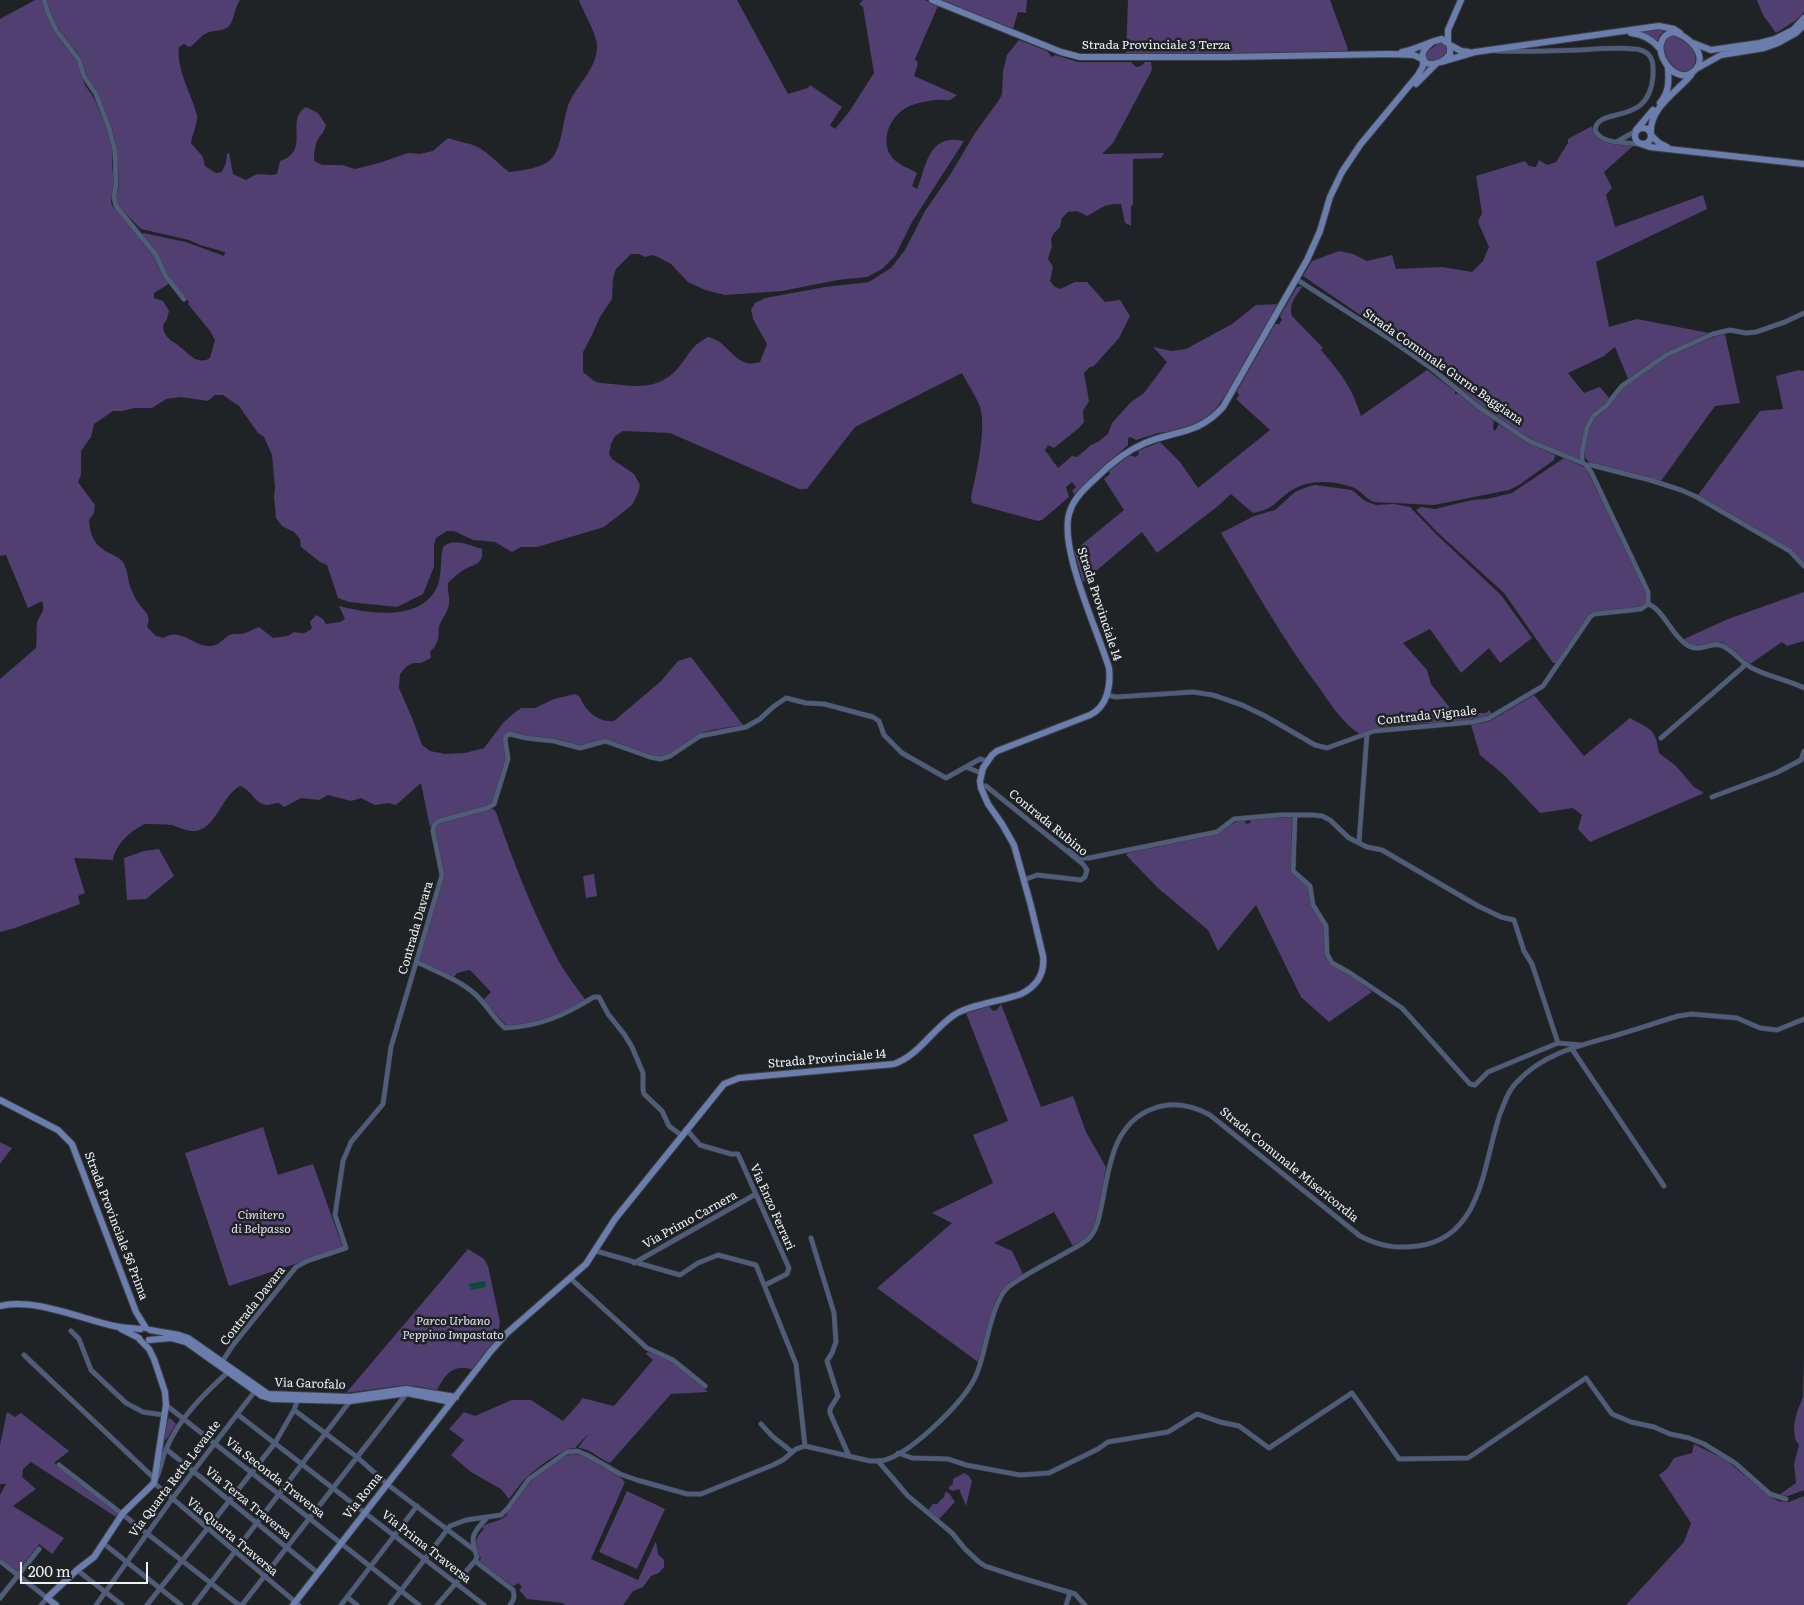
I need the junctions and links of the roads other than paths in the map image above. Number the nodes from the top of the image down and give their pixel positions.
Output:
1 (44, 0) edge
2 (932, 0) edge
3 (1461, 0) edge
4 (1453, 18) junction
5 (1804, 18) edge
6 (1804, 25) edge
7 (1622, 32) junction
8 (1680, 33) junction
9 (1432, 43) junction
10 (1693, 43) junction
11 (1449, 44) junction
12 (1660, 49) junction
13 (1483, 51) junction
14 (1475, 52) junction
15 (1390, 54) junction
16 (1423, 59) junction
17 (1439, 63) junction
18 (1668, 67) junction
19 (1694, 71) junction
20 (1388, 111) junction
21 (1636, 131) junction
22 (1651, 134) junction
23 (1617, 141) junction
24 (1640, 144) junction
25 (1670, 149) junction
26 (1804, 164) edge
27 (1296, 280) junction
28 (184, 299) dead end
29 (1804, 313) edge
30 (1582, 462) junction
31 (1587, 466) junction
32 (1804, 566) edge
33 (1648, 604) junction
34 (1744, 663) junction
35 (1804, 688) edge
36 (1106, 695) junction
37 (1368, 734) junction
38 (1661, 738) dead end
39 (1804, 751) edge
40 (987, 761) junction
41 (966, 768) junction
42 (981, 773) junction
43 (986, 786) dead end
44 (1712, 798) dead end
45 (1295, 815) junction
46 (1359, 842) junction
47 (1067, 851) junction
48 (1024, 880) junction
49 (417, 962) junction
50 (1804, 1019) edge
51 (1558, 1043) junction
52 (1582, 1045) junction
53 (1572, 1049) junction
54 (0, 1100) edge
55 (686, 1129) junction
56 (682, 1135) junction
57 (1664, 1186) dead end
58 (756, 1194) junction
59 (811, 1238) dead end
60 (596, 1251) junction
61 (634, 1262) junction
62 (570, 1278) junction
63 (765, 1285) junction
64 (0, 1306) edge
65 (136, 1312) junction
66 (116, 1326) junction
67 (71, 1331) dead end
68 (143, 1331) junction
69 (139, 1338) junction
70 (160, 1338) junction
71 (153, 1347) junction
72 (24, 1354) dead end
73 (154, 1359) junction
74 (222, 1362) junction
75 (228, 1372) junction
76 (705, 1386) dead end
77 (255, 1391) junction
78 (407, 1393) junction
79 (298, 1398) junction
80 (352, 1398) junction
81 (453, 1400) junction
82 (166, 1405) junction
83 (294, 1410) junction
84 (237, 1414) junction
85 (164, 1415) junction
86 (184, 1419) junction
87 (761, 1424) dead end
88 (326, 1434) junction
89 (214, 1443) junction
90 (275, 1443) junction
91 (805, 1446) junction
92 (166, 1449) junction
93 (792, 1452) junction
94 (898, 1453) junction
95 (849, 1456) junction
96 (358, 1457) junction
97 (878, 1461) junction
98 (59, 1465) dead end
99 (303, 1465) junction
100 (193, 1472) junction
101 (252, 1472) junction
102 (154, 1481) junction
103 (387, 1484) junction
104 (333, 1488) junction
105 (280, 1494) junction
106 (1786, 1499) dead end
107 (172, 1500) junction
108 (229, 1501) junction
109 (416, 1506) junction
110 (365, 1512) junction
111 (122, 1513) junction
112 (310, 1518) junction
113 (486, 1518) junction
114 (257, 1524) junction
115 (207, 1530) junction
116 (448, 1530) junction
117 (148, 1533) junction
118 (394, 1536) junction
119 (104, 1543) junction
120 (341, 1543) junction
121 (287, 1548) junction
122 (40, 1549) dead end
123 (473, 1549) junction
124 (235, 1553) junction
125 (425, 1559) junction
126 (183, 1560) junction
127 (0, 1561) edge
128 (475, 1561) junction
129 (127, 1562) junction
130 (370, 1566) junction
131 (77, 1570) junction
132 (318, 1573) junction
133 (18, 1576) junction
134 (264, 1577) junction
135 (211, 1583) junction
136 (456, 1583) junction
137 (160, 1588) junction
138 (401, 1591) junction
139 (105, 1592) junction
140 (1070, 1593) junction
141 (347, 1597) junction
142 (0, 1598) edge
143 (47, 1598) junction
144 (296, 1604) edge
145 (41, 1605) edge
146 (56, 1605) edge
147 (96, 1605) edge
148 (122, 1605) edge
149 (147, 1605) edge
150 (181, 1605) edge
151 (194, 1605) edge
152 (241, 1605) edge
153 (341, 1605) edge
154 (357, 1605) edge
155 (390, 1605) edge
156 (419, 1605) edge
157 (437, 1605) edge
158 (484, 1605) edge
159 (510, 1605) edge
160 (1066, 1605) edge
161 (1086, 1605) edge

1 - 28 street
2 - 15 main road, Strada Provinciale 3 Terza
3 - 4 main road
4 - 9 main road
4 - 11 main road
5 - 10 main road
6 - 19 main road
7 - 8 main road
7 - 12 main road
7 - 13 main road
8 - 10 main road
8 - 12 main road
9 - 11 main road
9 - 15 main road
9 - 16 main road
10 - 19 main road
11 - 14 main road
11 - 17 main road
12 - 18 main road
13 - 14 main road
13 - 23 street
14 - 17 main road
15 - 16 main road
16 - 17 main road
16 - 20 main road
17 - 20 main road
18 - 19 main road
18 - 21 main road
19 - 22 main road
20 - 27 main road, Strada Provinciale 14
21 - 22 main road
21 - 23 street
21 - 24 main road
22 - 24 main road
22 - 25 main road
23 - 24 street
24 - 25 main road
25 - 26 main road
27 - 30 street, Strada Comunale Gurne Baggiana
27 - 36 main road, Strada Provinciale 14
29 - 30 street
30 - 31 street
31 - 32 street
31 - 33 street
33 - 34 street
33 - 37 street, Contrada Vignale
34 - 35 street
34 - 38 street
36 - 37 street, Contrada Vignale
36 - 40 main road
37 - 46 street
39 - 44 street
40 - 41 street, Contrada Davara
40 - 42 main road
41 - 42 street
41 - 49 street, Contrada Davara
42 - 48 main road, Strada Provinciale 14
43 - 47 street, Contrada Rubino
45 - 46 street
45 - 47 street
45 - 51 street
46 - 51 street
47 - 48 street, Contrada Rubino
48 - 55 main road, Strada Provinciale 14
49 - 56 street
49 - 74 street, Contrada Davara
50 - 52 street, Strada Comunale Misericordia
51 - 52 street
52 - 53 street, Strada Comunale Misericordia
53 - 57 street
53 - 94 street, Strada Comunale Misericordia
54 - 65 main road, Strada Provinciale 56 Prima
55 - 56 main road, Strada Provinciale 14
55 - 58 street, Via Enzo Ferrari
56 - 60 main road, Strada Provinciale 14
58 - 61 street, Via Primo Carnera
58 - 63 street, Via Enzo Ferrari
59 - 95 street
60 - 61 street
60 - 62 main road, Strada Provinciale 14
61 - 63 street
62 - 76 street
62 - 81 main road, Via Roma
63 - 91 street
64 - 66 main road
65 - 68 main road, Strada Provinciale 56 Prima
65 - 68 main road
66 - 68 main road
66 - 69 main road
67 - 85 street
68 - 69 main road
68 - 69 main road
68 - 70 main road, Via Garofalo
68 - 71 main road
68 - 74 main road, Via Garofalo
69 - 73 main road
70 - 71 main road
70 - 75 main road, Via Garofalo
71 - 73 main road
72 - 102 street, Via Quarta Traversa
73 - 82 main road
74 - 79 main road, Via Garofalo
75 - 77 main road, Via Garofalo
75 - 86 street
77 - 79 main road, Via Garofalo
77 - 84 street, Via Quarta Retta Levante
78 - 80 main road, Via Garofalo
78 - 81 main road, Via Garofalo
78 - 96 street
79 - 80 main road, Via Garofalo
79 - 83 street
80 - 81 main road, Via Garofalo
80 - 88 street
81 - 103 main road, Via Roma
82 - 85 main road
82 - 86 street, Via Seconda Traversa
83 - 88 street
83 - 90 street
84 - 89 street, Via Quarta Retta Levante
84 - 90 street, Via Prima Traversa
85 - 102 main road
86 - 89 street, Via Seconda Traversa
86 - 92 street
87 - 93 street
88 - 96 street
88 - 99 street
89 - 100 street, Via Quarta Retta Levante
89 - 101 street, Via Seconda Traversa
90 - 99 street, Via Prima Traversa
90 - 101 street
91 - 93 street
91 - 95 street
92 - 100 street, Via Terza Traversa
92 - 102 street
93 - 113 street
94 - 97 street, Strada Comunale Misericordia
94 - 106 street
95 - 97 street
96 - 103 street
96 - 104 street
97 - 140 street
98 - 111 street
99 - 104 street, Via Prima Traversa
99 - 105 street
100 - 107 street, Via Quarta Retta Levante
100 - 108 street, Via Terza Traversa
101 - 105 street, Via Seconda Traversa
101 - 108 street
102 - 107 street, Via Quarta Traversa
102 - 111 main road
103 - 109 street
103 - 110 main road, Via Roma
104 - 110 street, Via Prima Traversa
104 - 112 street
105 - 112 street, Via Seconda Traversa
105 - 114 street
107 - 115 street, Via Quarta Traversa
107 - 117 street, Via Quarta Retta Levante
108 - 114 street, Via Terza Traversa
108 - 115 street
109 - 116 street
109 - 118 street
110 - 118 street, Via Prima Traversa
110 - 120 main road, Via Roma
111 - 117 street
111 - 119 main road
112 - 120 street, Via Seconda Traversa
112 - 121 street
113 - 116 street
113 - 123 street
114 - 121 street, Via Terza Traversa
114 - 124 street
115 - 124 street, Via Quarta Traversa
115 - 126 street
116 - 123 street
116 - 125 street
117 - 126 street
117 - 129 street, Via Quarta Retta Levante
118 - 125 street, Via Prima Traversa
118 - 130 street
119 - 129 street
119 - 131 main road
120 - 130 street, Via Seconda Traversa
120 - 132 main road, Via Roma
121 - 132 street, Via Terza Traversa
121 - 134 street
122 - 133 street
123 - 128 street
124 - 134 street, Via Quarta Traversa
124 - 135 street
125 - 136 street, Via Prima Traversa
125 - 138 street
126 - 135 street
126 - 137 street
127 - 133 street
128 - 136 street
128 - 159 street
129 - 137 street
129 - 139 street, Via Quarta Retta Levante
130 - 138 street, Via Seconda Traversa
130 - 141 street
131 - 139 street
131 - 143 main road
132 - 144 main road, Via Roma
133 - 142 street
133 - 143 street
134 - 144 street, Via Quarta Traversa
134 - 152 street
135 - 151 street
135 - 152 street
136 - 157 street
136 - 158 street, Via Prima Traversa
137 - 149 street
137 - 150 street
138 - 155 street
138 - 156 street, Via Seconda Traversa
139 - 147 street, Via Quarta Retta Levante
139 - 148 street
140 - 160 street
140 - 161 street
141 - 153 street
141 - 154 street
143 - 145 street
143 - 146 main road

